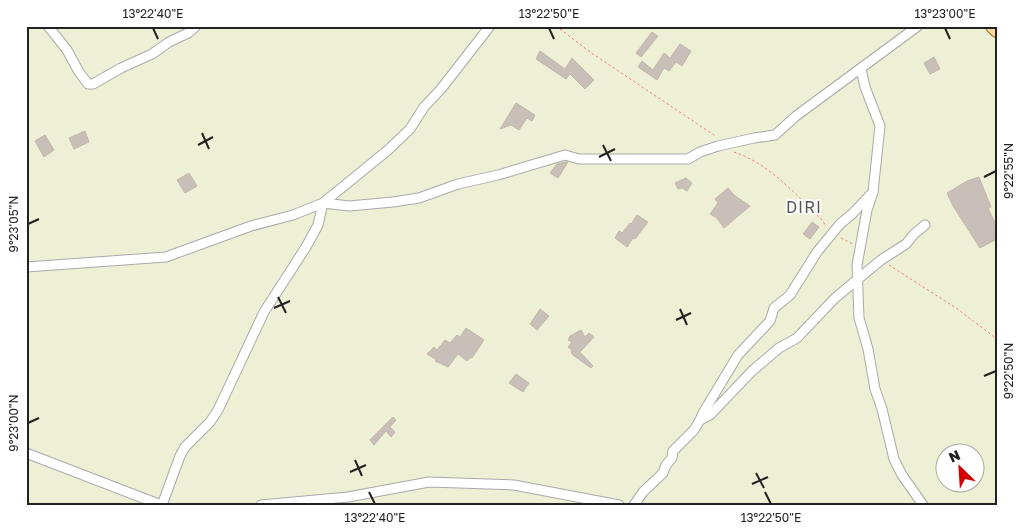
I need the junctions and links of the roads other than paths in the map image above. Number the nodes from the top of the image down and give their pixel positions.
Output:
1 (48, 26) edge
2 (196, 26) edge
3 (490, 26) edge
4 (918, 26) edge
5 (994, 26) edge
6 (997, 30) edge
7 (861, 69) junction
8 (873, 192) junction
9 (323, 203) junction
10 (924, 225) dead end
11 (26, 267) edge
12 (858, 279) junction
13 (700, 420) junction
14 (26, 453) edge
15 (161, 505) edge
16 (261, 505) edge
17 (619, 505) edge
18 (634, 505) edge
19 (923, 505) edge

1 - 2 street
3 - 9 street
4 - 7 street
5 - 6 main road
7 - 8 street
7 - 9 street
8 - 12 street
8 - 13 street
9 - 11 street
9 - 15 street
10 - 12 street
12 - 13 street
12 - 19 street
13 - 18 street
14 - 15 street
16 - 17 street

